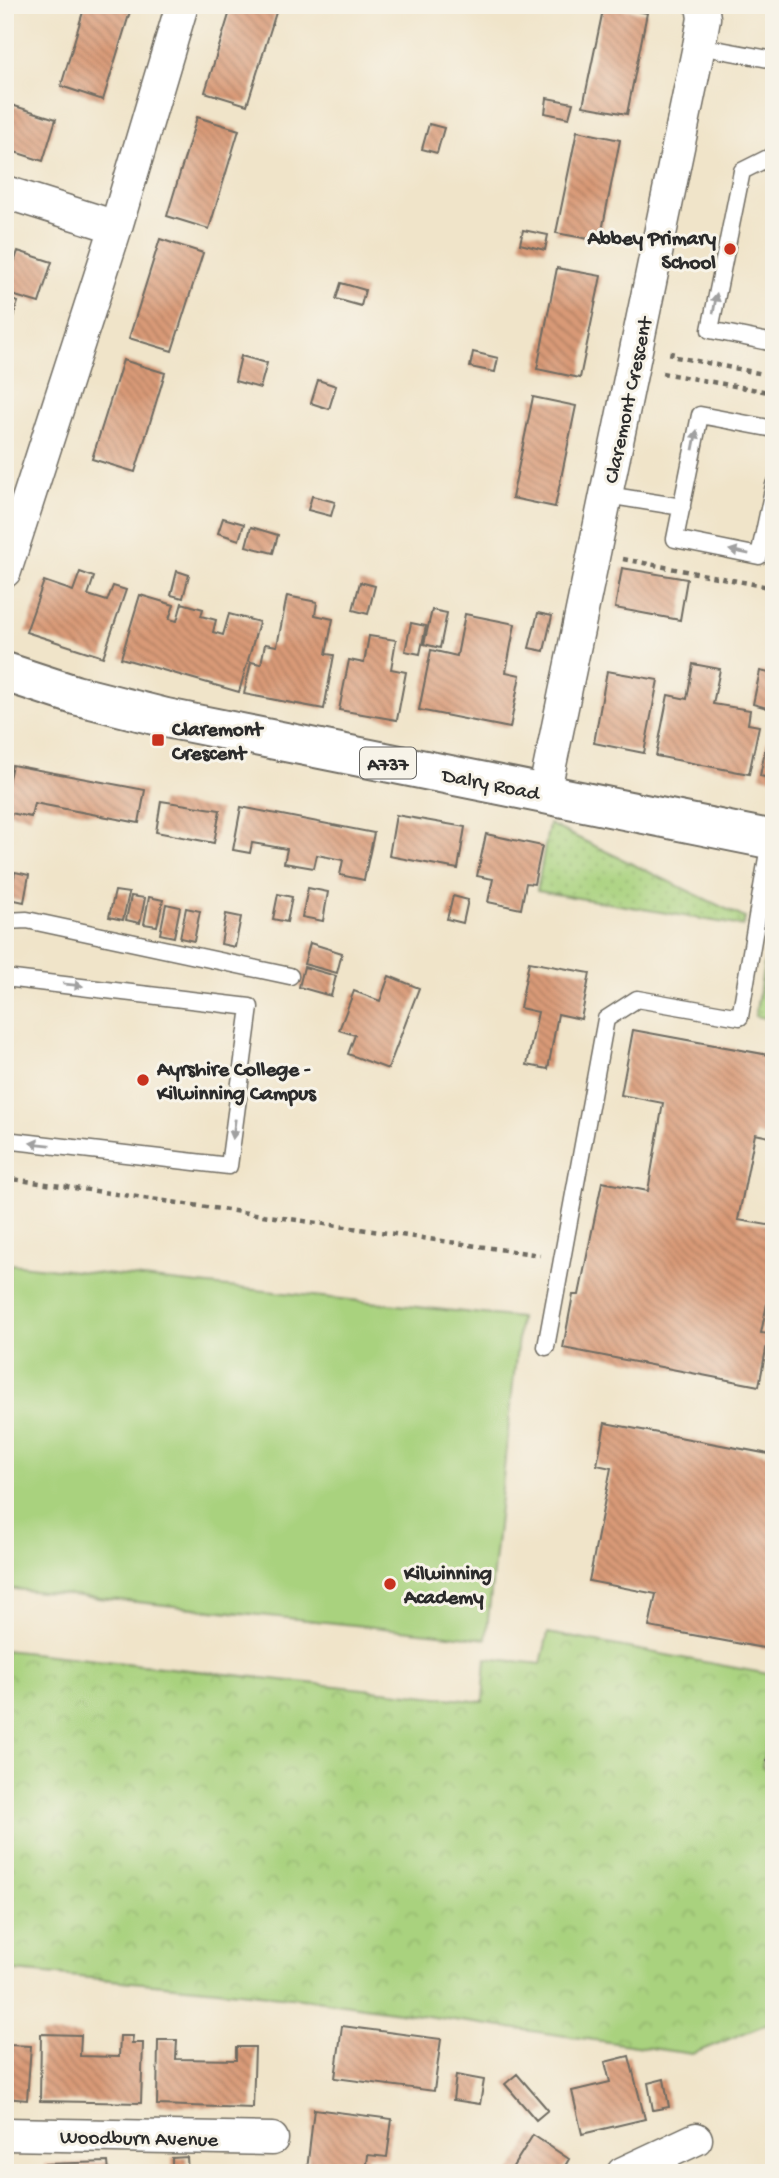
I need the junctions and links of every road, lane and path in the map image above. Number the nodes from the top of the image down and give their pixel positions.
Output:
1 (182, 5) edge
2 (702, 5) edge
3 (699, 46) junction
4 (774, 60) edge
5 (774, 155) edge
6 (5, 192) edge
7 (116, 227) junction
8 (774, 343) edge
9 (633, 369) junction
10 (774, 393) edge
11 (774, 429) edge
12 (774, 485) edge
13 (607, 495) junction
14 (682, 507) junction
15 (12, 530) edge
16 (595, 554) junction
17 (5, 571) edge
18 (774, 588) edge
19 (5, 672) edge
20 (544, 794) junction
21 (772, 840) edge
22 (5, 921) edge
23 (290, 976) dead end
24 (5, 978) edge
25 (5, 1140) edge
26 (5, 1178) edge
27 (562, 1258) junction
28 (546, 1347) dead end
29 (5, 2134) edge
30 (272, 2139) dead end
31 (696, 2139) dead end
32 (623, 2173) edge

1 - 7 street
2 - 3 street, Claremont Crescent
3 - 4 lane
3 - 9 street, Claremont Crescent
8 -> 5 lane
6 - 7 street
7 - 15 street
9 - 10 path
9 - 13 street, Claremont Crescent
14 -> 11 lane
12 -> 14 lane
13 - 14 lane
13 - 16 street, Claremont Crescent
15 - 17 street
16 - 18 path
16 - 20 street, Claremont Crescent
19 - 20 highway, Dalry Road / A737
20 - 21 highway, Dalry Road / A737
21 - 27 lane
22 - 23 lane
24 -> 25 lane
26 - 27 path
27 - 28 lane
29 - 30 street, Woodburn Avenue
31 - 32 street

